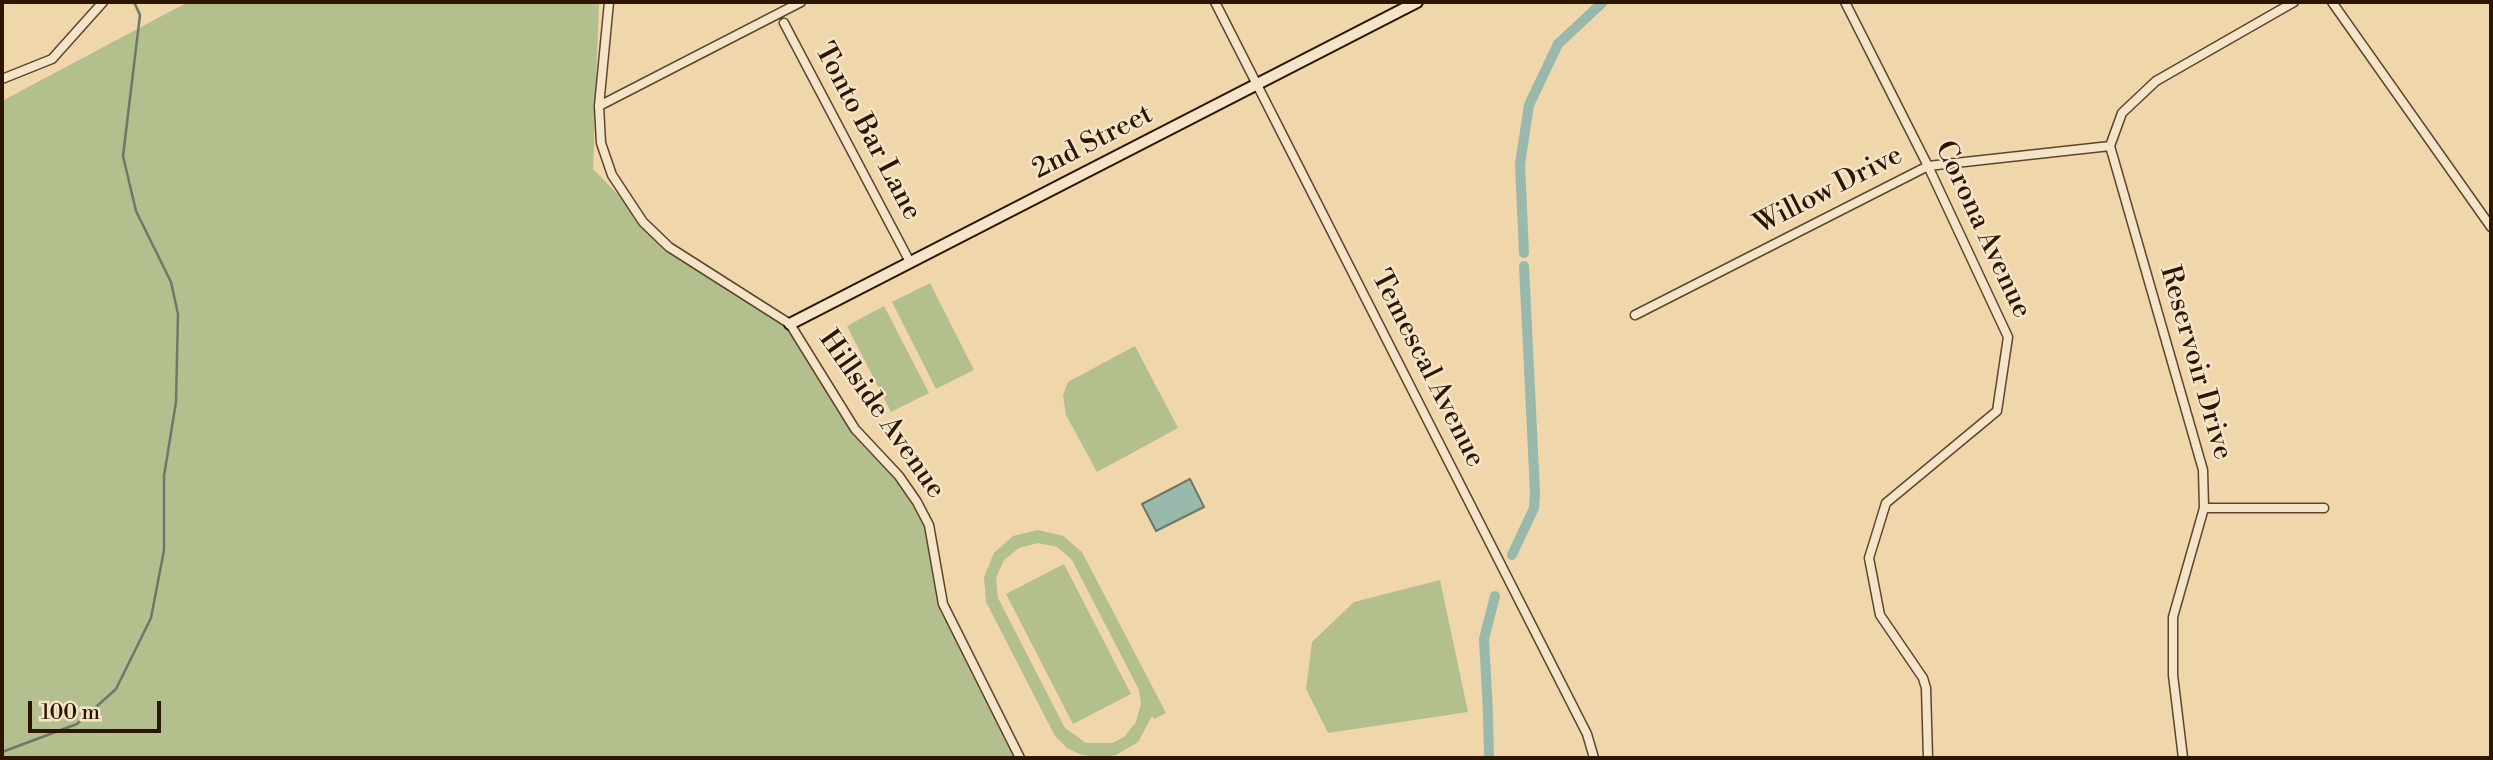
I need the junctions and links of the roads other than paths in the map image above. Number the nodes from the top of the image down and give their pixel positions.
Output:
1 (103, 2) edge
2 (610, 2) edge
3 (801, 2) edge
4 (1215, 2) edge
5 (1417, 2) edge
6 (1845, 2) edge
7 (2294, 2) edge
8 (2332, 2) edge
9 (784, 23) dead end
10 (2, 79) edge
11 (1257, 84) junction
12 (599, 106) junction
13 (2110, 146) junction
14 (1928, 166) junction
15 (2491, 227) edge
16 (910, 262) junction
17 (1635, 316) dead end
18 (790, 324) junction
19 (2204, 508) junction
20 (2324, 508) dead end
21 (1020, 758) edge
22 (1594, 758) edge
23 (1928, 758) edge
24 (2183, 758) edge

1 - 10 street
2 - 12 street, Hillside Avenue
3 - 12 street
4 - 11 street, Temescal Avenue
5 - 11 street, 2nd Street
6 - 14 street, Corona Avenue
7 - 13 street
8 - 15 street
9 - 16 street, Tonto Bar Lane
11 - 16 street, 2nd Street
11 - 22 street, Temescal Avenue
12 - 18 street, Hillside Avenue
13 - 14 street, Willow Drive
13 - 19 street, Reservoir Drive
14 - 17 street, Willow Drive
14 - 23 street, Corona Avenue
16 - 18 street, 2nd Street
18 - 21 street, Hillside Avenue
19 - 20 street
19 - 24 street, Reservoir Drive

